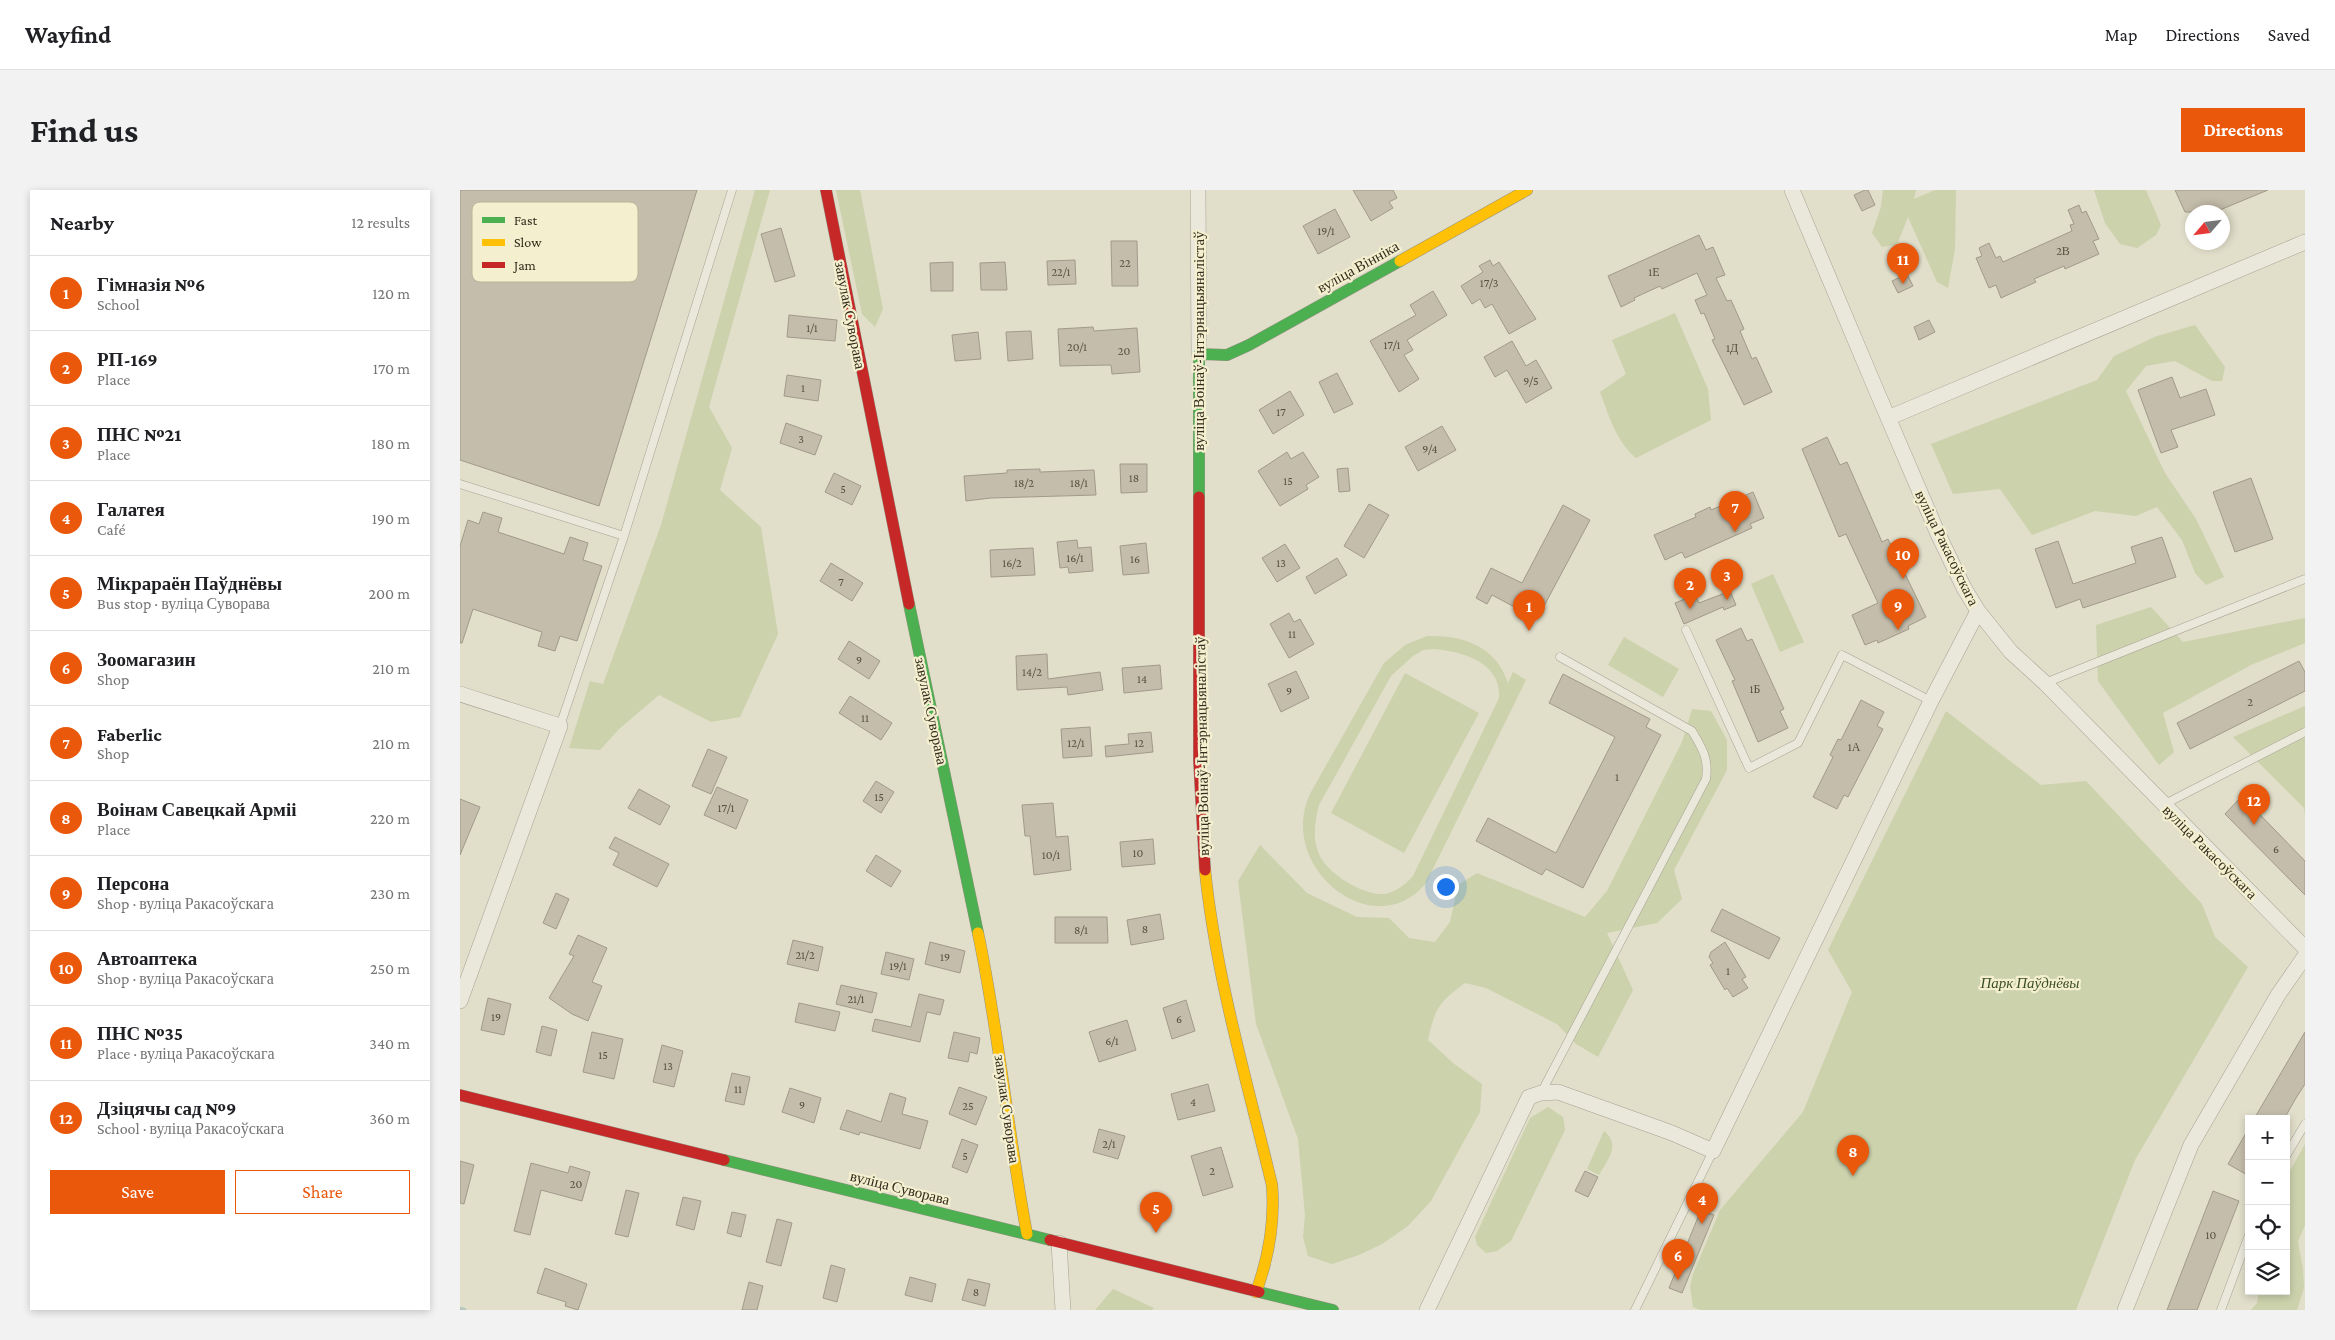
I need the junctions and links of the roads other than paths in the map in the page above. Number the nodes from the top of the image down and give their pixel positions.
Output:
1 (732, 190) edge
2 (826, 190) edge
3 (1198, 190) edge
4 (1528, 190) edge
5 (1792, 190) edge
6 (2305, 242) edge
7 (1199, 354) junction
8 (1888, 418) junction
9 (460, 484) edge
10 (624, 536) junction
11 (2305, 579) edge
12 (1978, 611) junction
13 (1686, 630) dead end
14 (1560, 657) dead end
15 (2045, 683) junction
16 (460, 694) edge
17 (1931, 701) junction
18 (560, 726) junction
19 (2305, 732) edge
20 (2163, 805) junction
21 (2305, 948) edge
22 (2305, 956) edge
23 (460, 1001) edge
24 (1541, 1093) junction
25 (460, 1095) edge
26 (2305, 1124) edge
27 (2290, 1149) edge
28 (1713, 1151) junction
29 (1027, 1234) junction
30 (1059, 1243) junction
31 (2245, 1246) edge
32 (1256, 1292) junction
33 (1063, 1310) edge
34 (1333, 1310) edge
35 (1427, 1310) edge
36 (1635, 1310) edge
37 (2125, 1310) edge
38 (2221, 1310) edge

1 - 10 lane
2 - 29 street, завулак Суворава
3 - 7 street, вуліца Воінаў-Інтэрнацыяналістаў
4 - 7 street, вуліца Вінніка
5 - 8 street, вуліца Ракасоўскага
6 - 8 street
7 - 32 street, вуліца Воінаў-Інтэрнацыяналістаў
8 - 12 street, вуліца Ракасоўскага
9 - 10 lane
10 - 18 lane
11 - 15 lane
12 - 15 street, вуліца Ракасоўскага
12 - 17 street
13 - 17 lane
14 - 24 lane
15 - 20 street, вуліца Ракасоўскага
16 - 18 street
17 - 28 street
18 - 23 street
19 - 20 lane
20 - 21 street, вуліца Ракасоўскага
22 - 37 street
24 - 28 street
24 - 35 street
25 - 29 street, вуліца Суворава
26 - 27 lane
28 - 36 lane
29 - 30 street, вуліца Суворава
30 - 32 street, вуліца Суворава
30 - 33 street
31 - 38 lane
32 - 34 street, вуліца Суворава

